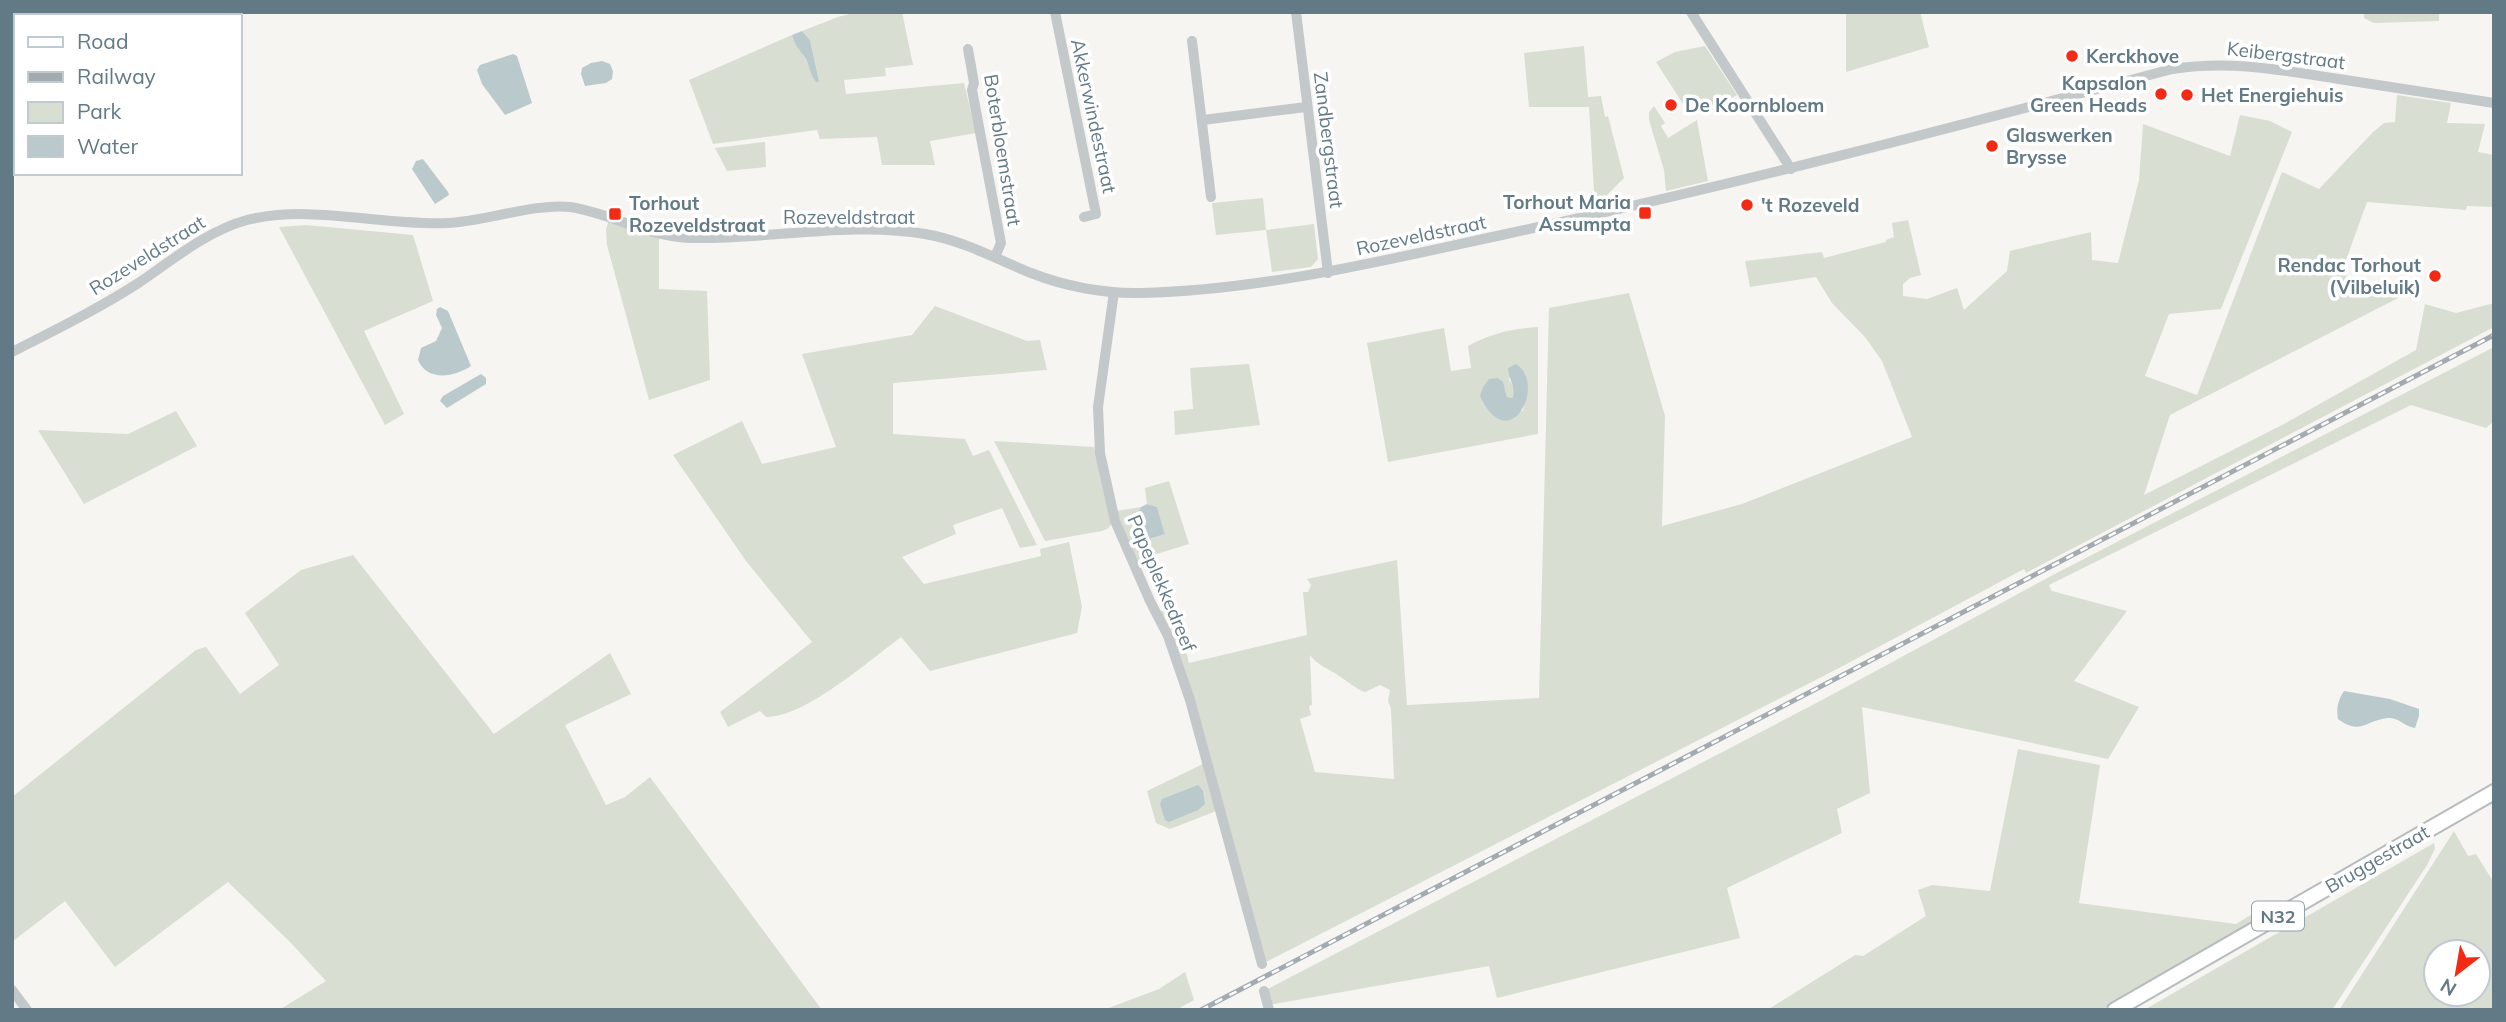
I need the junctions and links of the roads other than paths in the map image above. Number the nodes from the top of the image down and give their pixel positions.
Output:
1 (1055, 12) edge
2 (1296, 12) edge
3 (1691, 12) edge
4 (1192, 41) dead end
5 (968, 49) dead end
6 (2494, 103) edge
7 (1306, 107) junction
8 (1203, 120) junction
9 (1791, 169) junction
10 (1211, 197) dead end
11 (1084, 217) dead end
12 (995, 257) junction
13 (1328, 272) junction
14 (1114, 292) junction
15 (12, 352) edge
16 (2494, 792) edge
17 (1262, 964) dead end
18 (12, 990) edge
19 (1265, 992) dead end
20 (27, 1010) edge
21 (1269, 1010) edge
22 (2115, 1010) edge

1 - 11 street, Akkerwindestraat
2 - 7 street, Zandbergstraat
3 - 9 street
4 - 8 street
5 - 12 street, Boterbloemstraat
6 - 9 street, Keibergstraat
7 - 8 street
7 - 13 street, Zandbergstraat
8 - 10 street
9 - 13 street, Rozeveldstraat
12 - 14 street, Rozeveldstraat
12 - 15 street, Rozeveldstraat
13 - 14 street, Rozeveldstraat
14 - 17 street, Papeplekkedreef
16 - 22 main road, Bruggestraat / N32
18 - 20 street
19 - 21 street

